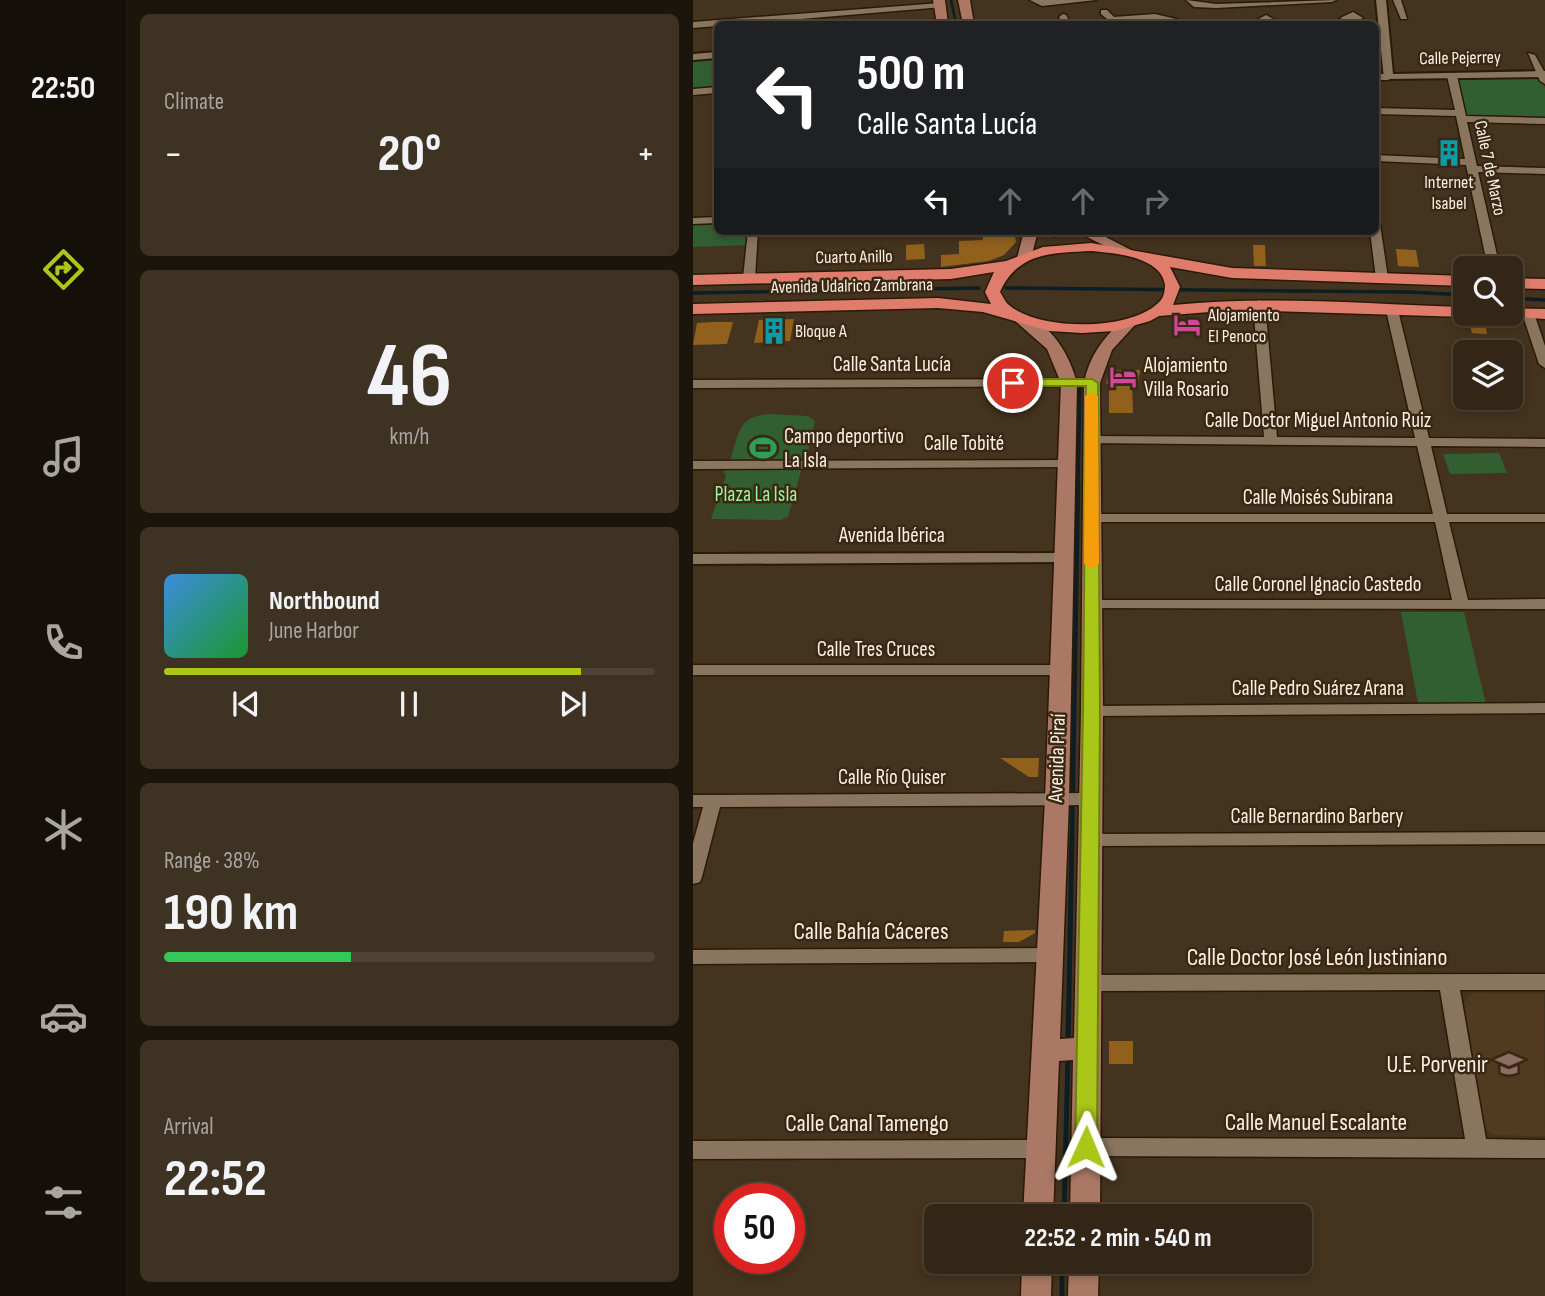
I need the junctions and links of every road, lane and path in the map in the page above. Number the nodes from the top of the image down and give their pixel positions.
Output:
1 (964, 0) edge
2 (1034, 0) edge
3 (1092, 0) edge
4 (1190, 0) edge
5 (1332, 0) edge
6 (1381, 0) edge
7 (1397, 0) edge
8 (939, 2) edge
9 (1166, 8) dead end
10 (1104, 12) dead end
11 (1404, 18) dead end
12 (728, 21) edge
13 (942, 21) edge
14 (968, 21) edge
15 (1170, 21) edge
16 (1173, 21) edge
17 (714, 23) edge
18 (693, 25) edge
19 (714, 55) edge
20 (1381, 55) edge
21 (1531, 55) dead end
22 (693, 56) edge
23 (1452, 76) junction
24 (1544, 76) edge
25 (1382, 77) edge
26 (714, 90) edge
27 (693, 92) edge
28 (1379, 111) edge
29 (1461, 116) junction
30 (1545, 121) edge
31 (1379, 158) edge
32 (1472, 166) junction
33 (1545, 171) edge
34 (714, 220) edge
35 (693, 221) edge
36 (753, 235) edge
37 (1029, 235) edge
38 (1091, 235) edge
39 (1376, 235) edge
40 (1126, 251) junction
41 (1491, 256) edge
42 (1145, 258) junction
43 (1019, 260) junction
44 (749, 278) junction
45 (1381, 278) junction
46 (693, 280) edge
47 (1453, 281) edge
48 (1523, 283) edge
49 (1545, 284) edge
50 (1259, 304) junction
51 (1165, 305) junction
52 (1392, 310) junction
53 (1453, 312) edge
54 (710, 313) edge
55 (1537, 314) edge
56 (1016, 317) junction
57 (1127, 325) junction
58 (1545, 364) edge
59 (1080, 383) junction
60 (693, 384) edge
61 (1271, 439) junction
62 (1091, 440) junction
63 (1424, 442) junction
64 (1545, 443) edge
65 (1067, 464) junction
66 (693, 465) edge
67 (1091, 518) junction
68 (1441, 518) junction
69 (1545, 518) edge
70 (1090, 557) junction
71 (1064, 558) junction
72 (693, 559) edge
73 (1461, 604) junction
74 (1545, 604) edge
75 (1091, 605) junction
76 (693, 670) edge
77 (1060, 670) junction
78 (1545, 708) edge
79 (1092, 711) junction
80 (1059, 799) junction
81 (1089, 799) junction
82 (693, 801) edge
83 (713, 801) junction
84 (1545, 838) edge
85 (1090, 840) junction
86 (693, 877) edge
87 (1049, 955) junction
88 (693, 957) edge
89 (1545, 982) edge
90 (1088, 983) junction
91 (1449, 983) junction
92 (1049, 1049) junction
93 (1084, 1049) junction
94 (1086, 1147) junction
95 (1041, 1149) junction
96 (1477, 1149) junction
97 (1545, 1149) edge
98 (693, 1150) edge
99 (1039, 1204) edge
100 (1085, 1204) edge
101 (1037, 1274) edge
102 (1084, 1274) edge
103 (1036, 1296) edge
104 (1083, 1296) edge

1 - 14 main road
2 - 3 street
4 - 5 street
6 - 20 street
7 - 11 street
8 - 12 street
8 - 13 main road
9 - 16 street
10 - 15 street
17 - 18 street
19 - 22 street
20 - 25 street
21 - 24 street
23 - 24 street, Calle Pejerrey
23 - 25 street, Calle Pejerrey
23 - 29 street, Calle 7 de Marzo
26 - 27 street
28 - 29 street
29 - 30 street
29 - 32 street, Calle 7 de Marzo
31 - 32 street
32 - 33 street
32 - 41 street, Calle 7 de Marzo
34 - 35 street
36 - 44 street
37 - 43 main road
38 - 40 main road
39 - 45 street
40 - 42 highway, Cuarto Anillo
40 - 43 highway, Cuarto Anillo
42 - 45 highway
42 - 51 highway
43 - 44 highway, Cuarto Anillo
43 - 56 highway
44 - 46 highway, Cuarto Anillo
45 - 47 highway
48 - 49 highway
50 - 51 highway
50 - 52 highway
50 - 61 street
51 - 57 highway, Avenida Udalrico Zambrana
52 - 53 highway
52 - 63 street
54 - 56 highway, Avenida Udalrico Zambrana
55 - 58 street
56 - 57 highway, Avenida Udalrico Zambrana
56 - 59 main road, Avenida Piraí
57 - 59 main road, Avenida Piraí
59 - 60 street, Calle Santa Lucía
59 - 62 main road, Avenida Piraí
59 - 65 main road, Avenida Piraí
61 - 62 street, Calle Doctor Miguel Antonio Ruiz
61 - 63 street, Calle Doctor Miguel Antonio Ruiz
62 - 67 main road, Avenida Piraí
63 - 64 street, Calle Doctor Miguel Antonio Ruiz
63 - 68 street
65 - 66 street, Calle Tobité
65 - 71 main road, Avenida Piraí
67 - 68 street, Calle Moisés Subirana
67 - 70 main road, Avenida Piraí
68 - 69 street, Calle Moisés Subirana
68 - 73 street
70 - 71 street, Avenida Ibérica
70 - 75 main road, Avenida Piraí
71 - 72 street, Avenida Ibérica
71 - 77 main road, Avenida Piraí
73 - 74 street, Calle Coronel Ignacio Castedo
73 - 75 street, Calle Coronel Ignacio Castedo
75 - 79 main road, Avenida Piraí
76 - 77 street, Calle Tres Cruces
77 - 80 main road, Avenida Piraí
78 - 79 street, Calle Pedro Suárez Arana
79 - 81 main road, Avenida Piraí
80 - 81 street, Calle Río Quiser
80 - 83 street, Calle Río Quiser
80 - 87 main road, Avenida Piraí
81 - 85 main road, Avenida Piraí
82 - 83 street, Calle Río Quiser
83 - 86 street
84 - 85 street, Calle Bernardino Barbery
85 - 90 main road, Avenida Piraí
87 - 88 street, Calle Bahía Cáceres
87 - 92 main road, Avenida Piraí
89 - 91 street, Calle Doctor José León Justiniano
90 - 91 street, Calle Doctor José León Justiniano
90 - 93 main road, Avenida Piraí
91 - 96 street
92 - 93 main road
92 - 95 main road, Avenida Piraí
93 - 94 main road, Avenida Piraí
94 - 96 street, Calle Manuel Escalante
94 - 100 main road, Avenida Piraí
95 - 98 street, Calle Canal Tamengo
95 - 99 main road, Avenida Piraí
96 - 97 street, Calle Manuel Escalante
101 - 103 main road
102 - 104 main road

